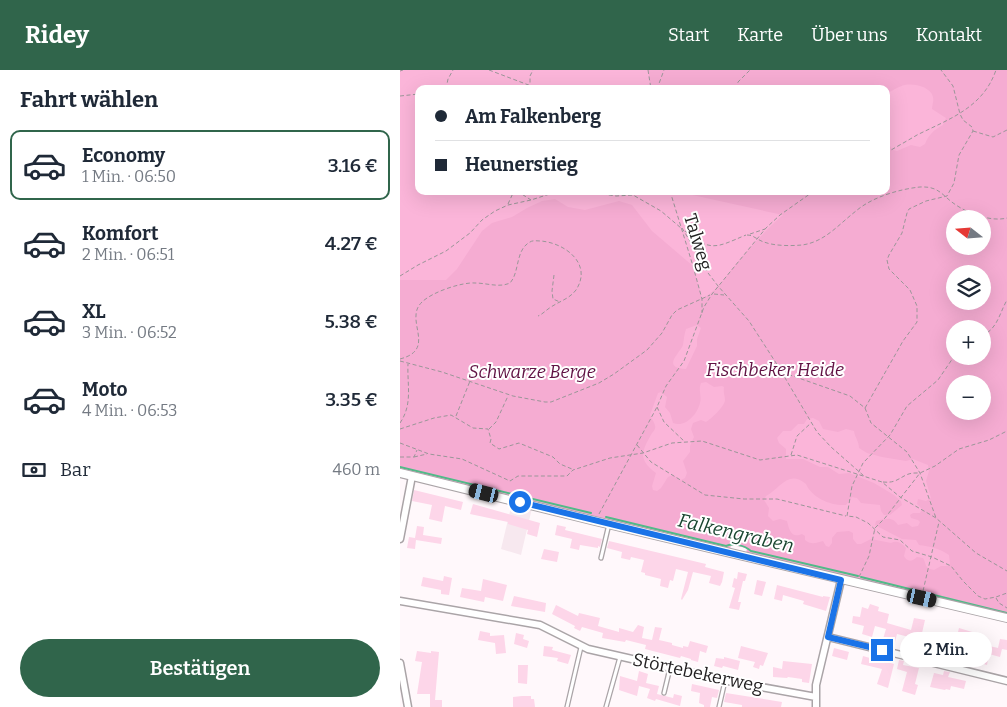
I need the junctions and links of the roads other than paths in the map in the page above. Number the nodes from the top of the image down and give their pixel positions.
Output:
1 (400, 473) edge
2 (412, 476) junction
3 (609, 524) junction
4 (400, 540) edge
5 (601, 558) dead end
6 (841, 580) junction
7 (400, 601) edge
8 (1007, 618) edge
9 (828, 637) junction
10 (582, 646) junction
11 (620, 656) junction
12 (400, 663) edge
13 (670, 668) junction
14 (726, 681) junction
15 (1007, 681) edge
16 (664, 693) dead end
17 (816, 697) junction
18 (408, 707) edge
19 (567, 707) edge
20 (606, 707) edge
21 (719, 707) edge
22 (816, 707) edge

1 - 2 street
2 - 3 street
2 - 4 street
3 - 5 lane
3 - 6 street
6 - 8 street
6 - 9 street
7 - 10 street, Störtebekerweg
9 - 15 street
9 - 17 street
10 - 11 street, Störtebekerweg
10 - 19 lane
11 - 13 street, Störtebekerweg
11 - 20 lane
12 - 18 street
13 - 14 street, Störtebekerweg
13 - 16 lane
14 - 17 street, Störtebekerweg
14 - 21 lane
17 - 22 street

